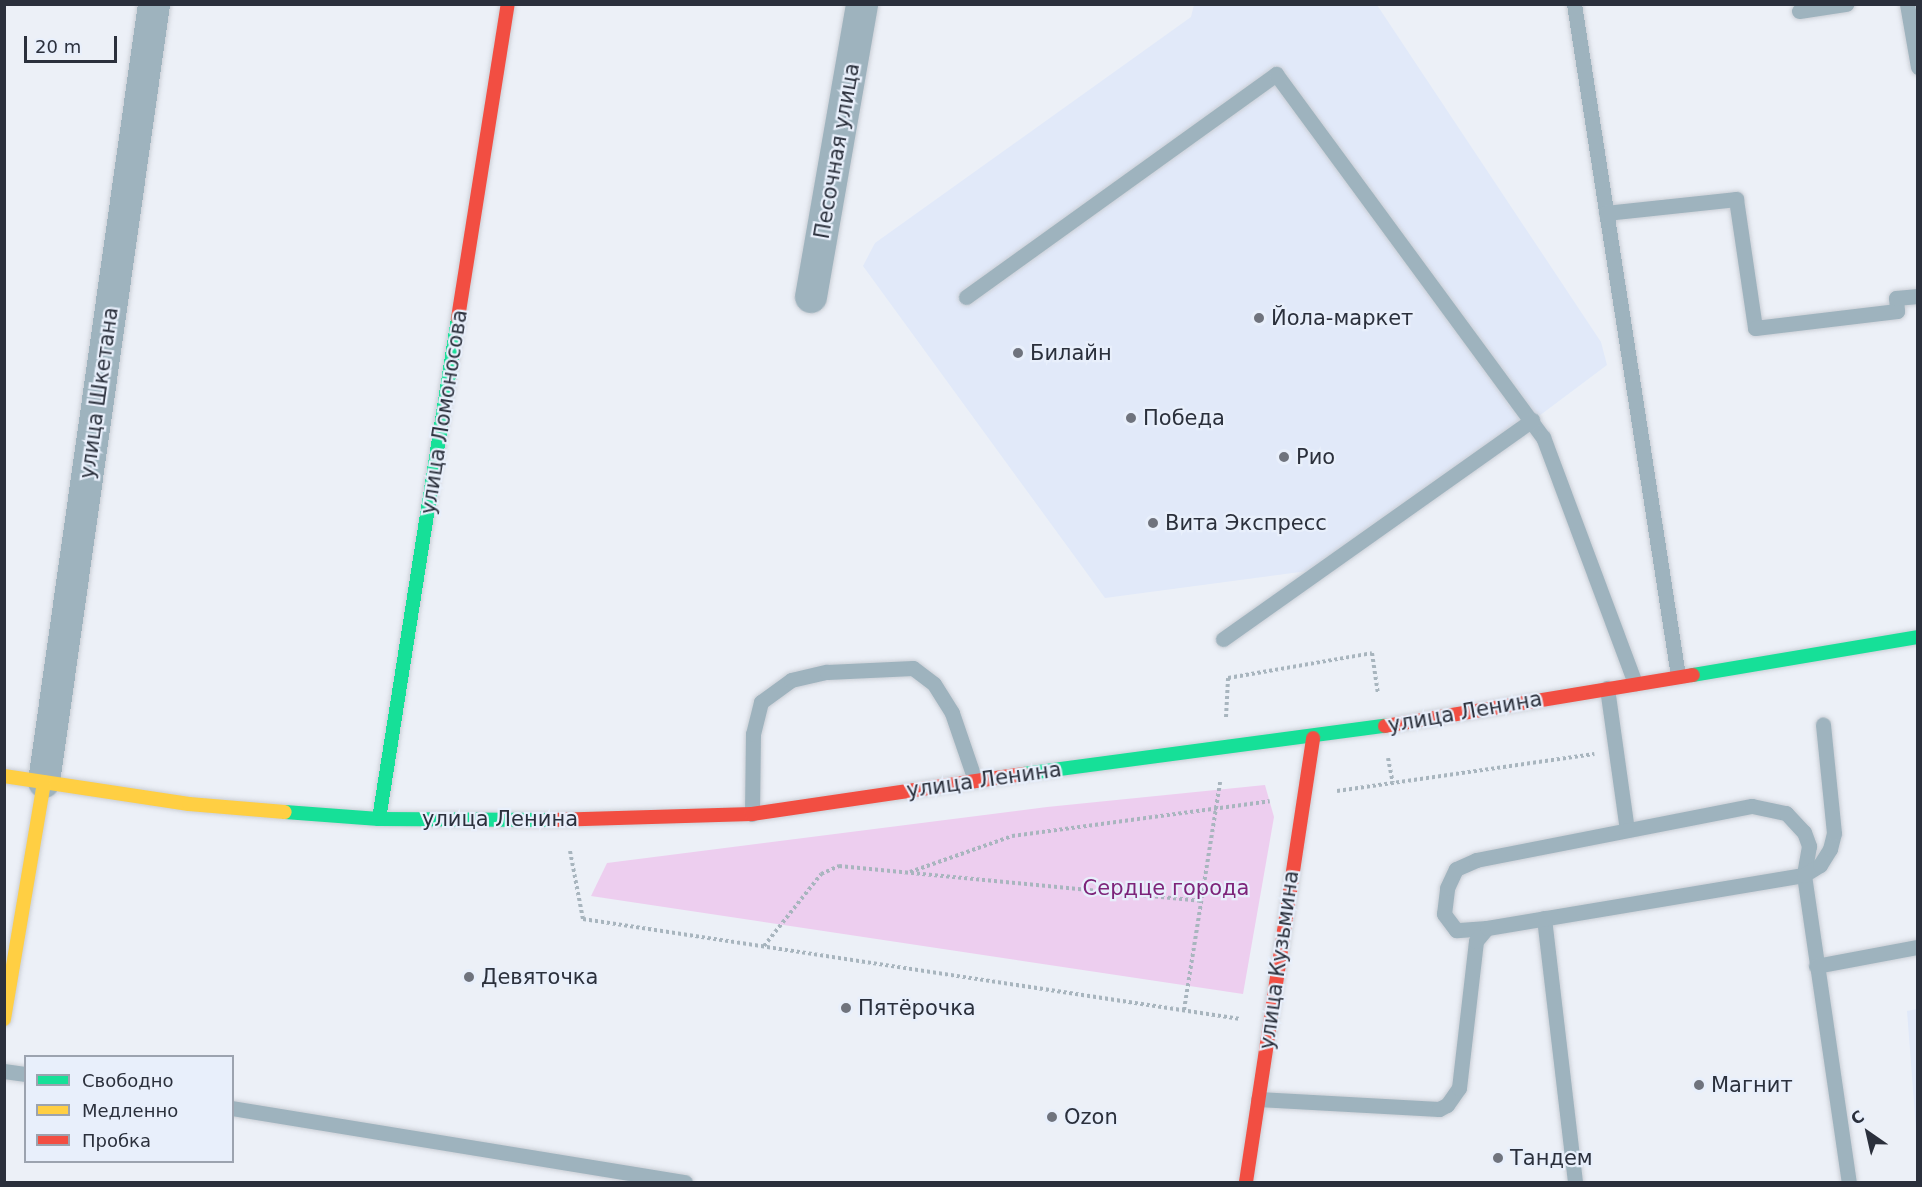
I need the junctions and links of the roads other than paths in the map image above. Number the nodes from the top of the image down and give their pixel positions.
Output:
1 (154, 4) edge
2 (508, 4) edge
3 (862, 4) edge
4 (1574, 4) edge
5 (1846, 4) edge
6 (1907, 4) edge
7 (1798, 11) dead end
8 (1917, 67) edge
9 (1606, 213) junction
10 (1917, 296) edge
11 (811, 297) dead end
12 (966, 297) dead end
13 (1532, 420) junction
14 (1223, 639) dead end
15 (1917, 639) edge
16 (1678, 676) junction
17 (1635, 683) junction
18 (1606, 688) junction
19 (1823, 725) dead end
20 (1313, 738) junction
21 (4, 776) edge
22 (975, 780) junction
23 (44, 782) junction
24 (752, 814) junction
25 (379, 819) junction
26 (1627, 830) junction
27 (1804, 875) junction
28 (1544, 918) junction
29 (1487, 928) junction
30 (1917, 947) edge
31 (1816, 966) junction
32 (4, 1019) edge
33 (4, 1071) edge
34 (24, 1074) edge
35 (1258, 1100) junction
36 (234, 1108) edge
37 (618, 1177) edge
38 (685, 1182) edge
39 (1246, 1182) edge
40 (1575, 1182) edge
41 (1849, 1182) edge

1 - 23 street, улица Шкетана
2 - 25 street, улица Ломоносова
3 - 11 street, Песочная улица
4 - 9 lane
5 - 7 lane
6 - 8 lane
9 - 10 lane
9 - 16 lane
12 - 13 lane
13 - 14 lane
13 - 17 lane
15 - 16 street, улица Ленина
16 - 17 street, улица Ленина
17 - 18 street, улица Ленина
18 - 20 street, улица Ленина
18 - 26 lane
19 - 27 lane
20 - 22 street, улица Ленина
20 - 35 street, улица Кузьмина
21 - 23 street, улица Ленина
22 - 24 street, улица Ленина
22 - 24 lane
23 - 25 street, улица Ленина
23 - 32 street
24 - 25 street, улица Ленина
26 - 27 lane
26 - 29 lane
27 - 28 lane
27 - 31 lane
28 - 29 lane
28 - 40 lane
29 - 35 lane
30 - 31 lane
31 - 41 lane
33 - 34 lane
35 - 39 street, улица Кузьмина
36 - 37 lane
37 - 38 lane

